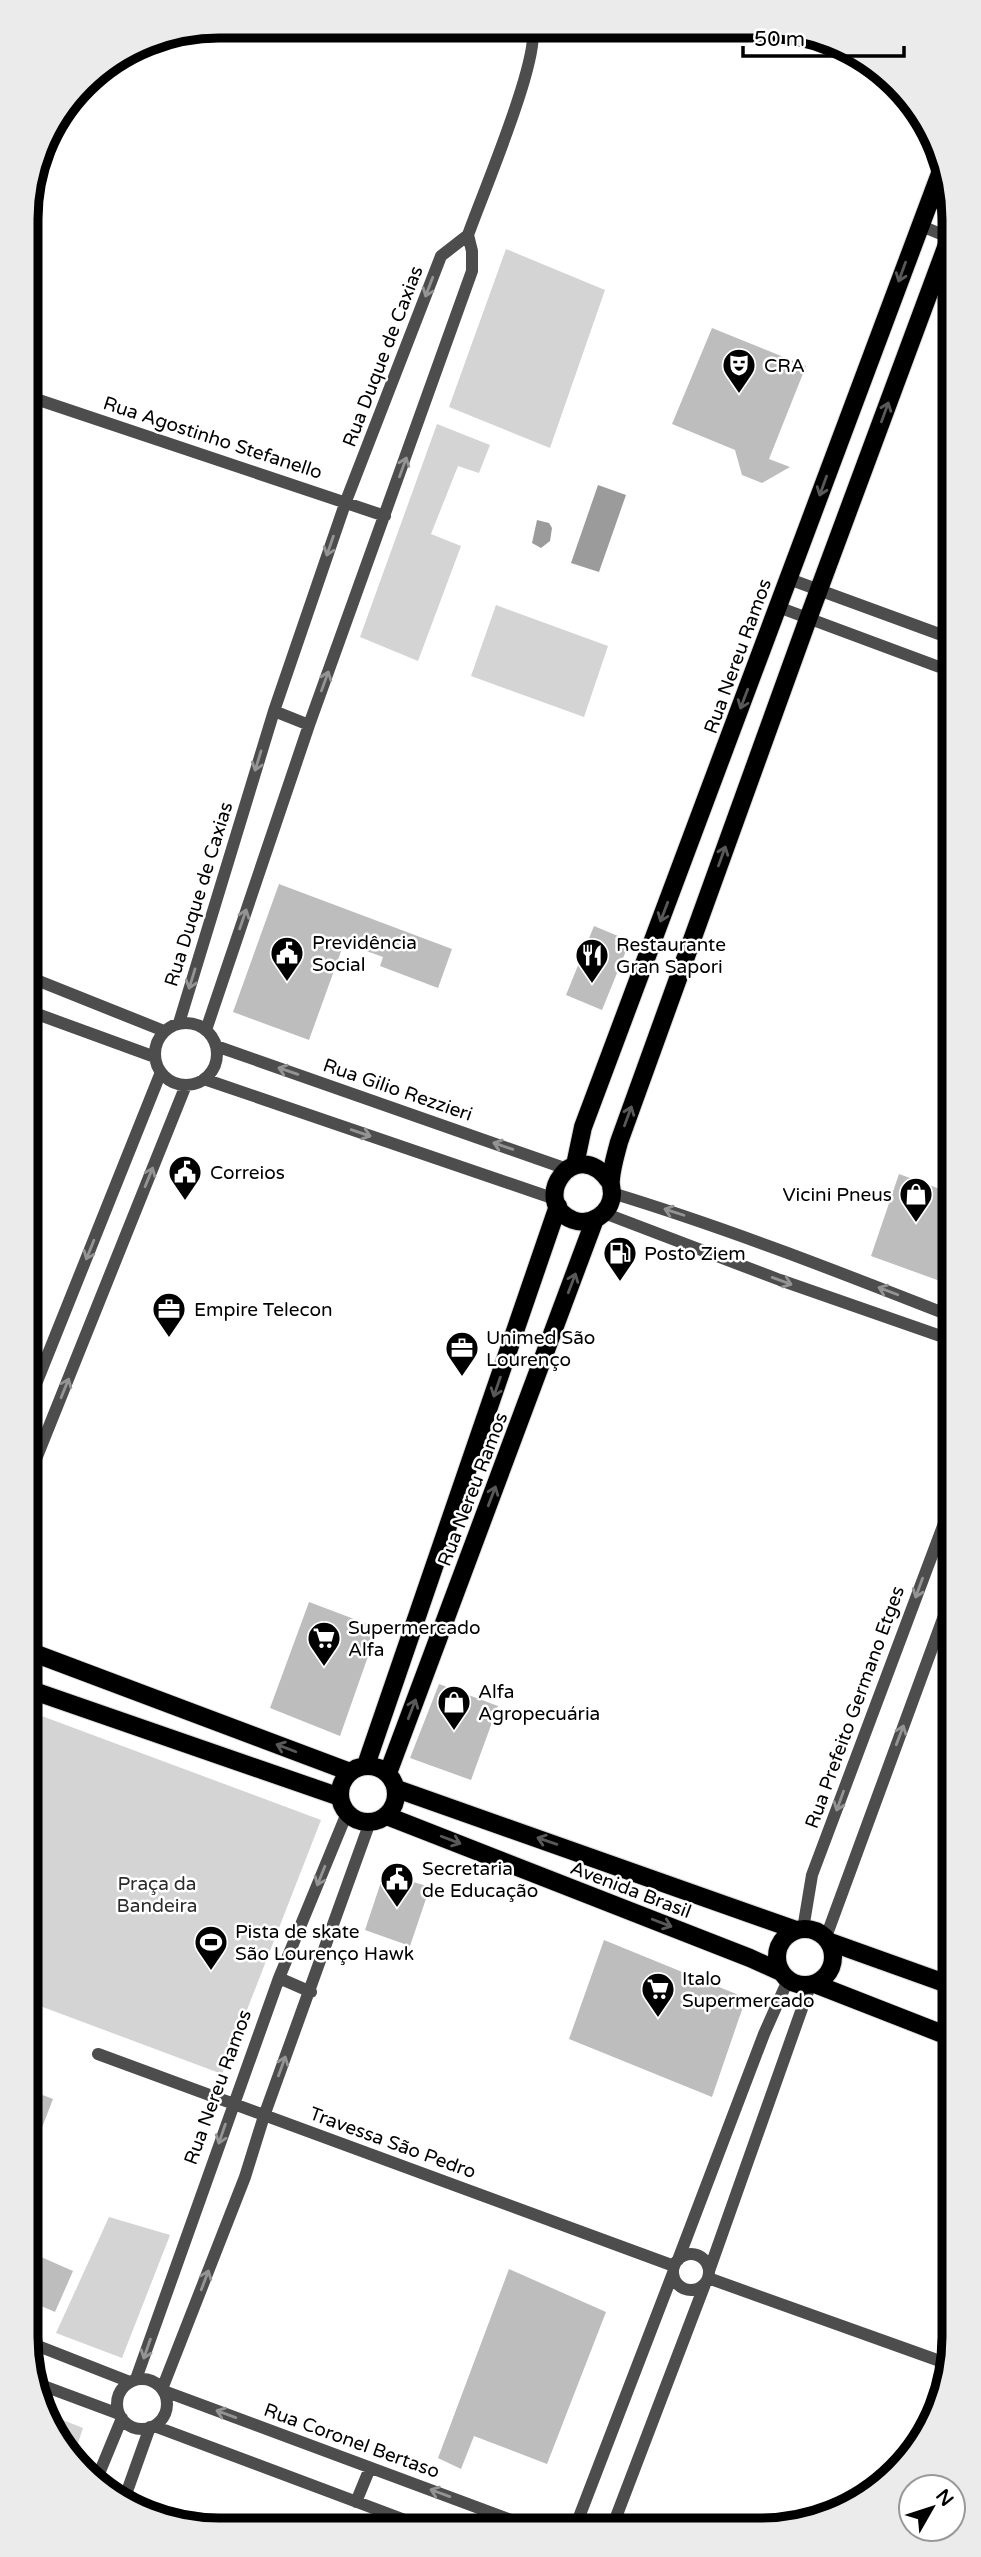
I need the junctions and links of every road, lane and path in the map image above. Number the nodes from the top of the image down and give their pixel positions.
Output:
1 (534, 38) edge
2 (937, 179) edge
3 (929, 200) junction
4 (941, 205) edge
5 (919, 225) junction
6 (468, 234) junction
7 (942, 237) edge
8 (942, 256) edge
9 (39, 400) edge
10 (346, 501) junction
11 (386, 516) junction
12 (789, 579) junction
13 (818, 590) junction
14 (778, 607) junction
15 (808, 619) junction
16 (942, 635) edge
17 (942, 668) edge
18 (274, 711) junction
19 (309, 725) junction
20 (39, 981) edge
21 (39, 1015) edge
22 (179, 1023) junction
23 (206, 1030) junction
24 (164, 1031) junction
25 (216, 1046) junction
26 (155, 1057) junction
27 (161, 1072) junction
28 (204, 1079) junction
29 (186, 1085) junction
30 (571, 1167) junction
31 (611, 1187) junction
32 (556, 1203) junction
33 (599, 1216) junction
34 (942, 1312) edge
35 (942, 1337) edge
36 (38, 1378) edge
37 (38, 1453) edge
38 (942, 1534) edge
39 (942, 1622) edge
40 (38, 1655) edge
41 (38, 1693) edge
42 (358, 1768) junction
43 (392, 1781) junction
44 (343, 1805) junction
45 (379, 1819) junction
46 (799, 1929) junction
47 (828, 1940) junction
48 (785, 1976) junction
49 (279, 1978) junction
50 (942, 1982) edge
51 (813, 1985) junction
52 (311, 1992) junction
53 (942, 2034) edge
54 (98, 2054) dead end
55 (232, 2104) junction
56 (264, 2116) junction
57 (675, 2266) junction
58 (707, 2278) junction
59 (39, 2346) edge
60 (941, 2360) edge
61 (133, 2381) junction
62 (46, 2387) edge
63 (163, 2390) junction
64 (121, 2416) junction
65 (152, 2426) junction
66 (370, 2468) junction
67 (99, 2473) edge
68 (127, 2493) edge
69 (356, 2502) junction
70 (399, 2518) edge
71 (505, 2518) edge
72 (579, 2518) edge
73 (616, 2518) edge

1 - 6 street
2 - 3 main road, Rua Nereu Ramos
3 - 4 street
3 - 5 main road, Rua Nereu Ramos
5 - 7 street
5 -> 12 main road, Rua Nereu Ramos
6 -> 10 street, Rua Duque de Caxias
11 -> 6 street
13 -> 8 main road
9 - 10 street, Rua Agostinho Stefanello
10 - 11 street, Rua Agostinho Stefanello
10 -> 18 street, Rua Duque de Caxias
19 -> 11 street
12 - 13 street
12 - 14 main road, Rua Nereu Ramos
13 - 15 main road
13 - 16 street
14 - 15 street
14 -> 30 main road, Rua Nereu Ramos
15 - 17 street
31 -> 15 main road
18 - 19 street
18 -> 22 street, Rua Duque de Caxias
23 -> 19 street
20 - 24 street
21 - 26 street
22 - 23 street
22 - 24 street
23 - 25 street
24 - 26 street
25 - 28 street
30 -> 25 street, Rua Gilio Rezzieri
26 - 27 street
27 - 29 street
27 -> 36 street
28 - 29 street
28 -> 32 street
37 -> 29 street
30 - 31 main road
30 - 32 main road
31 - 33 main road
34 -> 31 street
32 - 33 main road
32 -> 42 main road, Rua Nereu Ramos
33 -> 35 street
43 -> 33 main road, Rua Nereu Ramos
38 -> 46 street, Rua Prefeito Germano Etges
47 -> 39 street
42 -> 40 main road
41 - 44 main road
42 - 43 main road
42 - 44 main road
43 - 45 main road
46 -> 43 main road, Avenida Brasil
44 - 45 main road
44 -> 49 street, Rua Nereu Ramos
45 -> 48 main road, Avenida Brasil
45 - 52 street
46 - 47 main road
46 - 48 main road
47 - 50 main road
47 - 51 main road
48 - 51 main road
48 - 57 street
49 - 52 street
49 - 55 street, Rua Nereu Ramos
51 - 53 main road
51 - 58 street
56 -> 52 street
54 - 55 street, Travessa São Pedro
55 - 56 street, Travessa São Pedro
55 -> 61 street, Rua Nereu Ramos
56 - 57 street, Travessa São Pedro
63 -> 56 street
57 - 58 street
57 - 58 street
57 - 72 street
58 - 60 street
58 - 73 street
59 - 61 street
61 - 63 street
61 - 64 street
62 - 64 street
63 - 65 street
66 -> 63 street, Rua Coronel Bertaso
64 - 65 street
64 - 67 street
65 - 68 street
65 - 69 street
66 - 69 street
71 -> 66 street, Rua Coronel Bertaso
69 - 70 street

